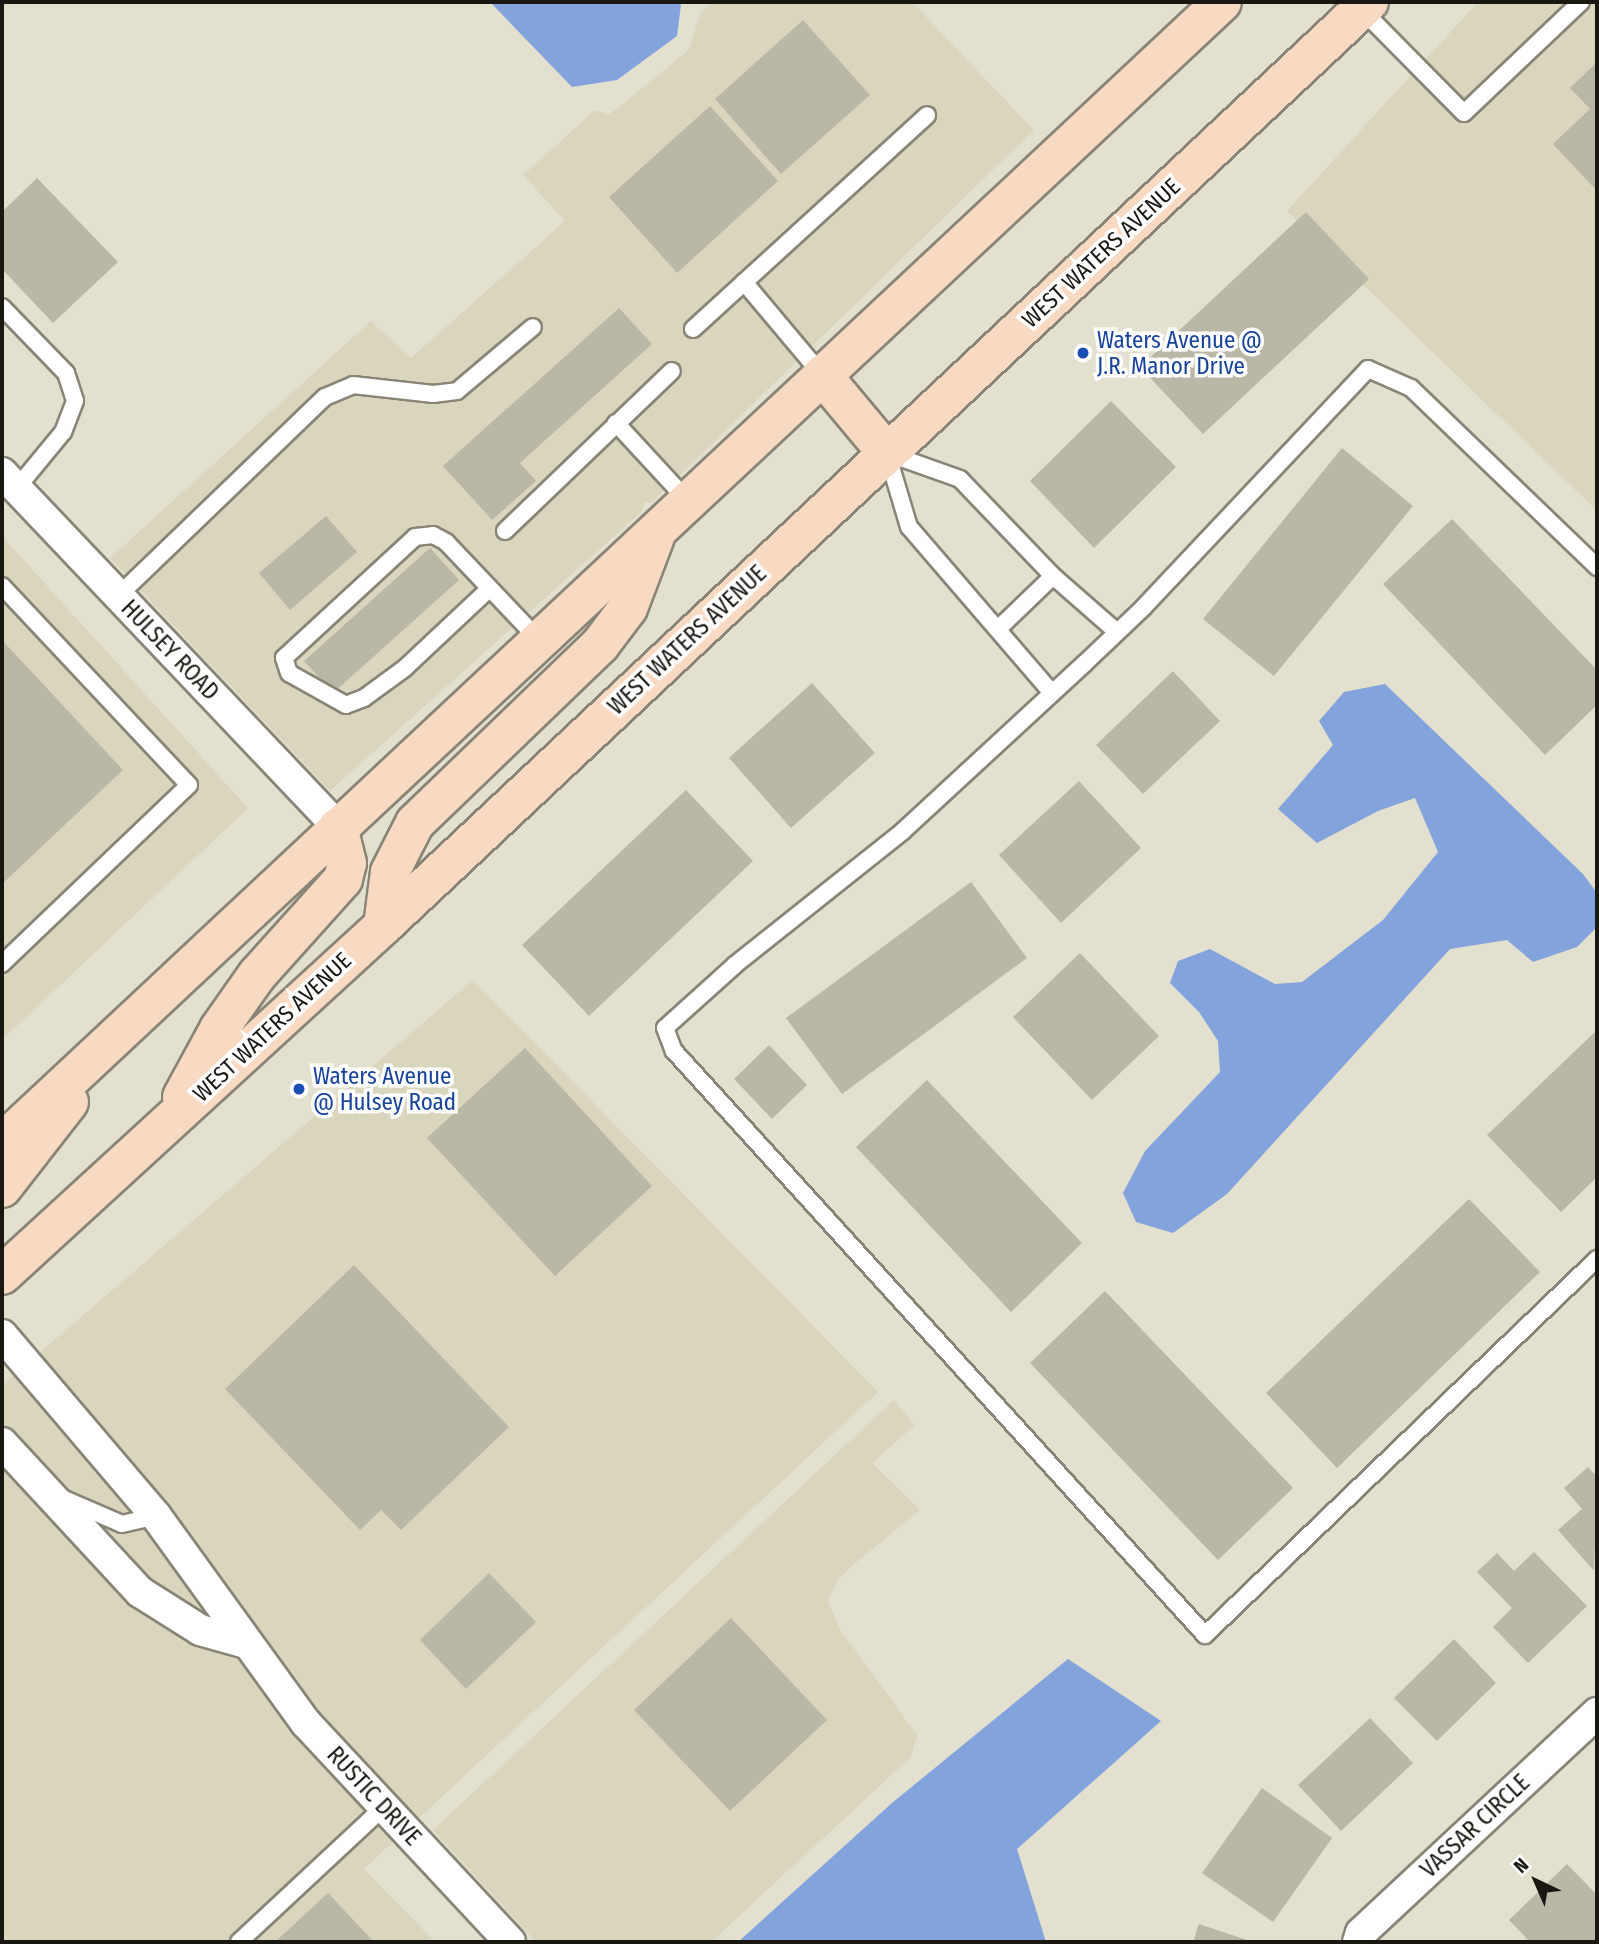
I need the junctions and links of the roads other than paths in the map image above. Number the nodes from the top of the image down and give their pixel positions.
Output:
1 (1222, 2) edge
2 (1581, 2) edge
3 (1361, 4) edge
4 (927, 115) dead end
5 (744, 282) junction
6 (2, 307) edge
7 (533, 327) dead end
8 (693, 329) dead end
9 (671, 370) dead end
10 (822, 375) junction
11 (616, 423) junction
12 (887, 453) junction
13 (9, 481) edge
14 (688, 500) junction
15 (658, 528) junction
16 (505, 531) dead end
17 (1597, 568) edge
18 (1053, 576) junction
19 (2, 586) edge
20 (489, 589) junction
21 (118, 596) junction
22 (999, 628) junction
23 (1117, 632) junction
24 (538, 639) junction
25 (1052, 693) junction
26 (338, 827) junction
27 (383, 926) junction
28 (2, 964) edge
29 (111, 1039) junction
30 (167, 1124) junction
31 (2, 1143) edge
32 (2, 1188) edge
33 (1597, 1259) edge
34 (2, 1275) edge
35 (2, 1335) edge
36 (2, 1443) edge
37 (47, 1491) junction
38 (156, 1516) junction
39 (246, 1643) junction
40 (1597, 1713) edge
41 (384, 1806) junction
42 (239, 1942) edge
43 (510, 1942) edge
44 (1358, 1942) edge

1 - 10 main road
2 - 3 lane
3 - 12 main road, WEST WATERS AVENUE
4 - 5 lane
5 - 8 lane
5 - 10 lane
6 - 13 lane
7 - 21 lane
9 - 11 lane
10 - 12 main road
10 - 14 main road
11 - 14 lane
11 - 16 lane
12 - 18 lane
12 - 22 lane
12 - 27 main road, WEST WATERS AVENUE
13 - 21 street, HULSEY ROAD
14 - 15 main road
15 - 24 main road
15 - 27 main road
17 - 23 lane
18 - 22 lane
18 - 23 lane
19 - 28 lane
20 - 20 lane
20 - 24 lane
21 - 26 street, HULSEY ROAD
22 - 25 lane
23 - 25 lane
24 - 26 main road
25 - 33 lane
26 - 29 main road
26 - 30 main road
27 - 30 main road, WEST WATERS AVENUE
29 - 31 main road
29 - 32 main road
30 - 34 main road, WEST WATERS AVENUE
35 - 38 street, RUSTIC DRIVE
36 - 37 street
37 - 38 lane
37 - 39 street
38 - 39 street, RUSTIC DRIVE
39 - 41 street, RUSTIC DRIVE
40 - 44 street, VASSAR CIRCLE
41 - 42 lane
41 - 43 street, RUSTIC DRIVE

